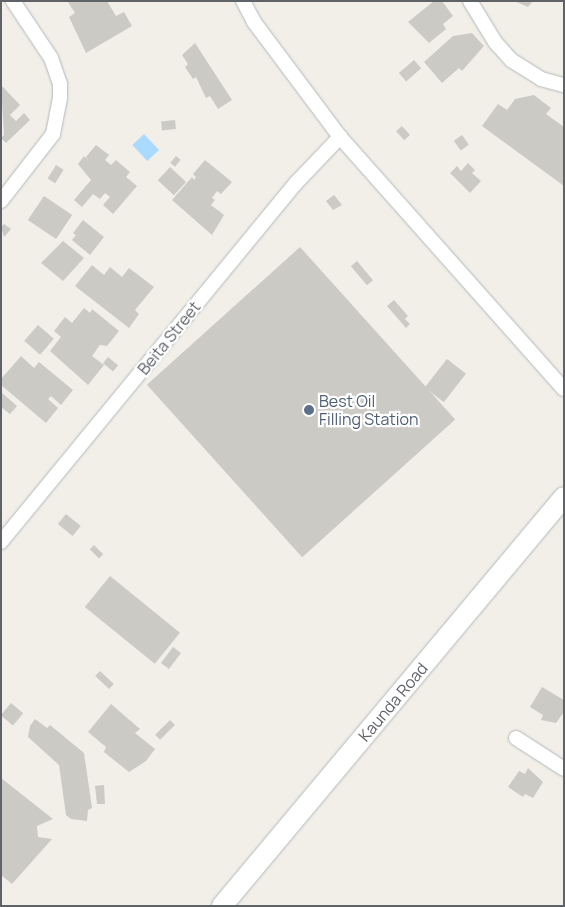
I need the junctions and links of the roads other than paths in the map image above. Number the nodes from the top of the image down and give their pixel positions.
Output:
1 (13, 1) edge
2 (242, 1) edge
3 (470, 1) edge
4 (564, 85) edge
5 (340, 137) junction
6 (1, 201) edge
7 (564, 389) edge
8 (562, 504) edge
9 (1, 542) edge
10 (516, 738) dead end
11 (564, 769) edge
12 (222, 906) edge

1 - 6 street
2 - 5 street
3 - 4 street
5 - 7 street
5 - 9 street, Beita Street
8 - 12 main road, Kaunda Road
10 - 11 street

